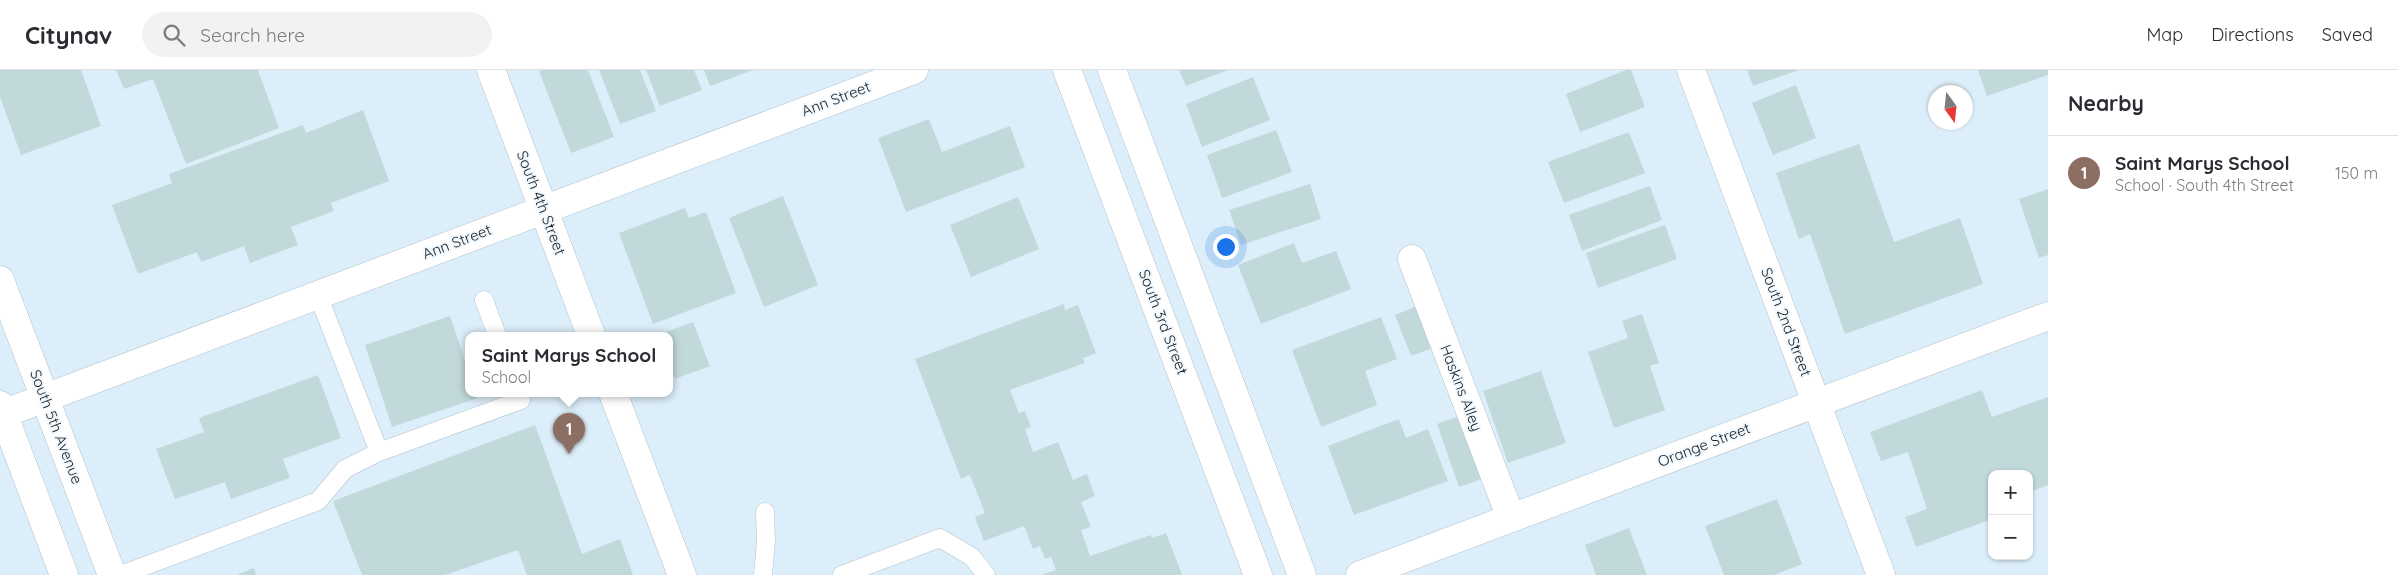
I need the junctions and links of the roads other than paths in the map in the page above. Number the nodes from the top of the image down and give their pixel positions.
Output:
1 (491, 70) edge
2 (914, 70) edge
3 (1067, 70) edge
4 (1112, 70) edge
5 (1691, 70) edge
6 (543, 210) junction
7 (1412, 259) dead end
8 (0, 280) edge
9 (318, 295) junction
10 (484, 300) dead end
11 (2048, 316) edge
12 (496, 332) edge
13 (590, 332) edge
14 (520, 397) edge
15 (615, 397) edge
16 (45, 398) junction
17 (1817, 403) junction
18 (1, 411) edge
19 (379, 452) junction
20 (765, 512) dead end
21 (1510, 518) junction
22 (64, 575) edge
23 (112, 575) edge
24 (121, 575) edge
25 (682, 575) edge
26 (763, 575) edge
27 (842, 575) edge
28 (986, 575) edge
29 (1258, 575) edge
30 (1302, 575) edge
31 (1360, 575) edge
32 (1881, 575) edge

1 - 6 street, South 4th Street
2 - 6 street, Ann Street
3 - 29 street, South 3rd Street
4 - 30 street
5 - 17 street, South 2nd Street
6 - 9 street, Ann Street
6 - 13 street, South 4th Street
7 - 21 street, Haskins Alley
8 - 16 street, South 5th Avenue
9 - 16 street, Ann Street
9 - 19 lane
10 - 12 lane
11 - 17 street, Orange Street
14 - 19 lane
15 - 25 street
16 - 18 street, Ann Street
16 - 23 street, South 5th Avenue
17 - 21 street, Orange Street
17 - 32 street, South 2nd Street
18 - 22 street
19 - 24 lane
20 - 26 lane
21 - 31 street, Orange Street
27 - 28 lane

